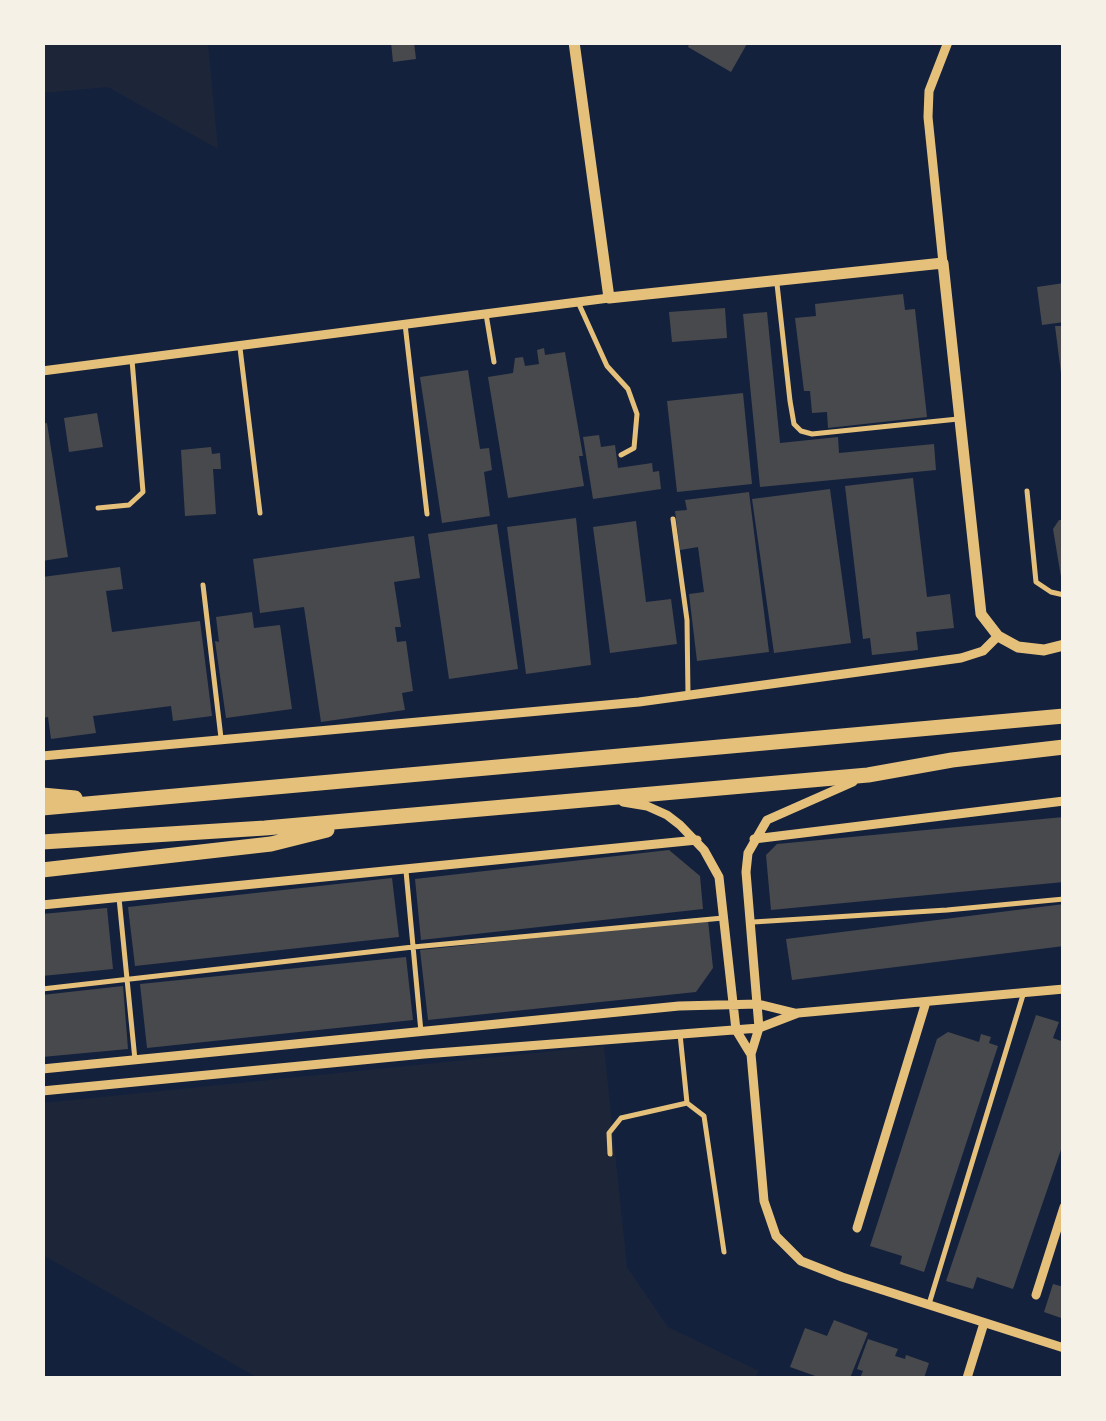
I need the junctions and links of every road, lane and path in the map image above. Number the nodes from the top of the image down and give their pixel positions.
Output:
1 (574, 42) edge
2 (948, 42) edge
3 (943, 263) junction
4 (777, 280) junction
5 (609, 298) junction
6 (578, 302) junction
7 (486, 314) junction
8 (405, 324) junction
9 (240, 344) junction
10 (132, 360) junction
11 (494, 362) dead end
12 (42, 372) edge
13 (960, 419) junction
14 (621, 455) dead end
15 (1027, 491) dead end
16 (98, 508) dead end
17 (260, 513) dead end
18 (427, 514) dead end
19 (673, 519) dead end
20 (203, 585) dead end
21 (1064, 595) edge
22 (998, 636) junction
23 (1064, 645) edge
24 (688, 694) junction
25 (1064, 716) edge
26 (221, 741) junction
27 (1064, 747) edge
28 (42, 756) edge
29 (868, 776) junction
30 (42, 794) edge
31 (124, 799) junction
32 (601, 799) junction
33 (1064, 800) edge
34 (42, 808) edge
35 (374, 817) junction
36 (697, 840) junction
37 (753, 840) junction
38 (42, 842) edge
39 (42, 870) edge
40 (406, 871) junction
41 (119, 898) junction
42 (1064, 898) edge
43 (42, 905) edge
44 (726, 918) junction
45 (750, 922) junction
46 (413, 947) junction
47 (129, 979) junction
48 (42, 988) edge
49 (1064, 989) edge
50 (1024, 992) junction
51 (926, 1002) junction
52 (758, 1004) junction
53 (735, 1005) junction
54 (798, 1013) junction
55 (758, 1028) junction
56 (736, 1030) junction
57 (421, 1032) junction
58 (680, 1032) junction
59 (424, 1054) junction
60 (751, 1054) junction
61 (135, 1060) junction
62 (42, 1069) edge
63 (136, 1082) junction
64 (42, 1090) edge
65 (687, 1104) junction
66 (610, 1154) dead end
67 (1064, 1206) edge
68 (857, 1228) dead end
69 (724, 1252) dead end
70 (1036, 1294) dead end
71 (929, 1304) junction
72 (984, 1323) junction
73 (1064, 1348) edge
74 (967, 1378) edge

1 - 5 street
2 - 3 street
3 - 4 street
3 - 13 street
4 - 5 street
4 - 13 lane
5 - 6 street
6 - 7 street
6 - 14 lane
7 - 8 street
7 - 11 lane
8 - 9 street
8 - 18 lane
9 - 10 street
9 - 17 lane
10 - 12 street
10 - 16 lane
13 - 22 street
15 - 21 lane
19 - 24 lane
20 - 26 lane
22 - 23 street
22 - 24 street
24 - 26 street
25 - 31 highway
26 - 28 street
27 - 29 highway
29 - 32 highway
29 - 37 street
30 - 31 highway
31 - 34 highway
32 - 35 highway
32 - 36 street
33 - 37 street
35 - 38 highway
35 - 39 highway
36 - 40 street
36 - 44 street
37 - 45 street
40 - 41 street
40 - 46 lane
41 - 43 street
41 - 47 lane
42 - 45 lane
44 - 46 lane
44 - 53 street
45 - 52 street
46 - 47 lane
46 - 57 lane
47 - 48 lane
47 - 61 lane
49 - 50 street
50 - 51 street
50 - 71 lane
51 - 54 street
51 - 68 street
52 - 53 street
52 - 54 street
52 - 55 street
53 - 56 street
53 - 57 street
54 - 55 street
55 - 56 street
55 - 60 street
56 - 58 street
56 - 60 street
57 - 59 street
57 - 61 street
58 - 59 street
58 - 65 lane
59 - 63 street
60 - 71 street
61 - 62 street
61 - 63 street
63 - 64 street
65 - 66 lane
65 - 69 lane
67 - 70 street
71 - 72 street
72 - 73 street
72 - 74 street

